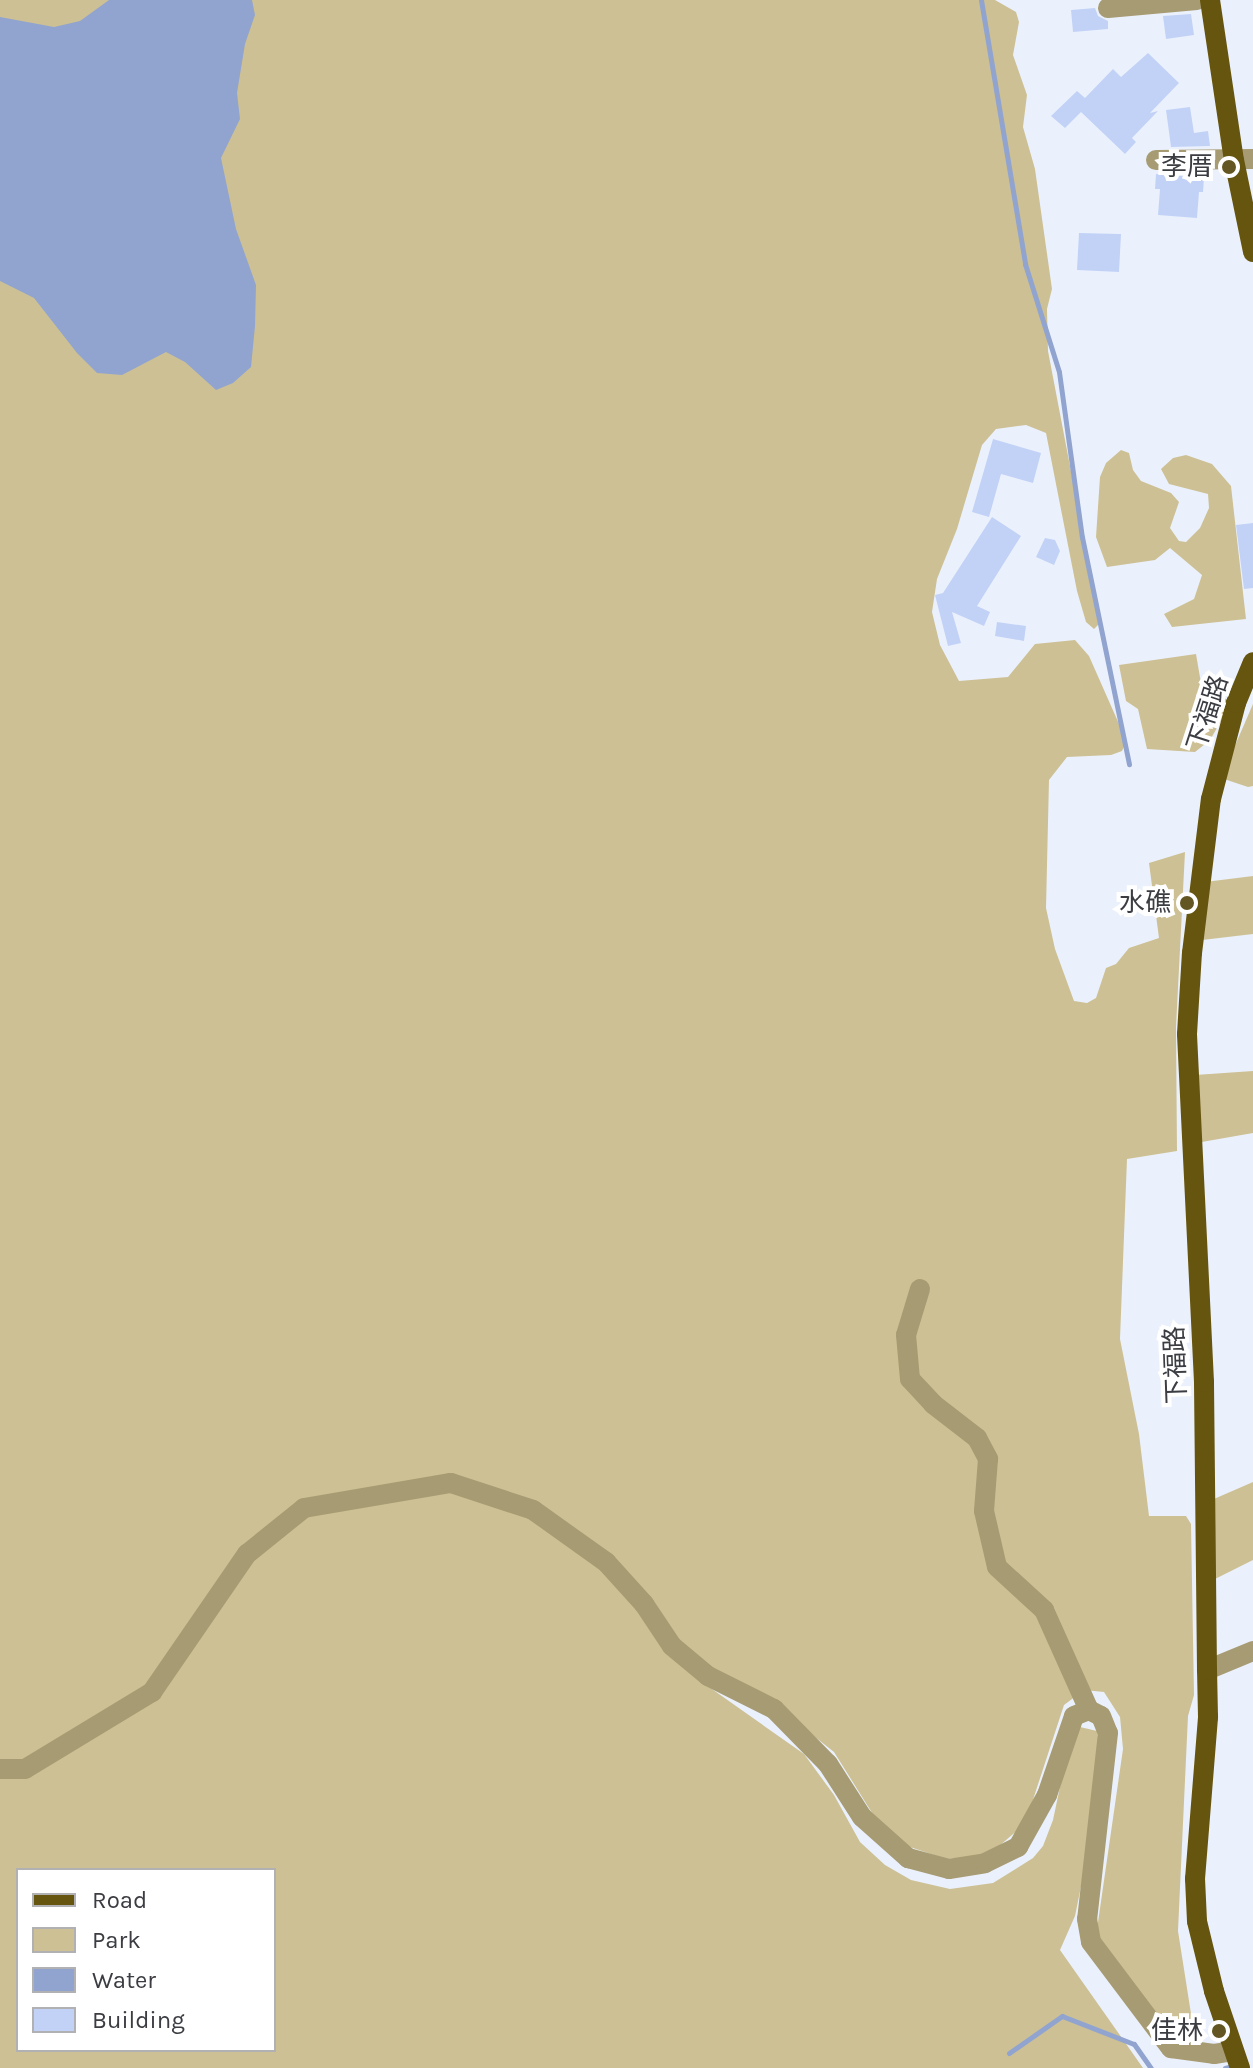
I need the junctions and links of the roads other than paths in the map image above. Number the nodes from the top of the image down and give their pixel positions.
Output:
1 (1197, 0) edge
2 (1210, 0) edge
3 (1108, 8) dead end
4 (1243, 159) edge
5 (1156, 160) dead end
6 (1253, 252) edge
7 (1253, 662) edge
8 (920, 1289) dead end
9 (1253, 1651) edge
10 (1207, 1670) junction
11 (1089, 1710) junction
12 (0, 1769) edge
13 (1236, 2060) edge

1 - 3 street
2 - 4 main road
4 - 5 street
4 - 6 main road
7 - 10 main road, 下福路
8 - 11 street
9 - 10 street
10 - 13 main road, 下福路
11 - 12 street
11 - 13 street

